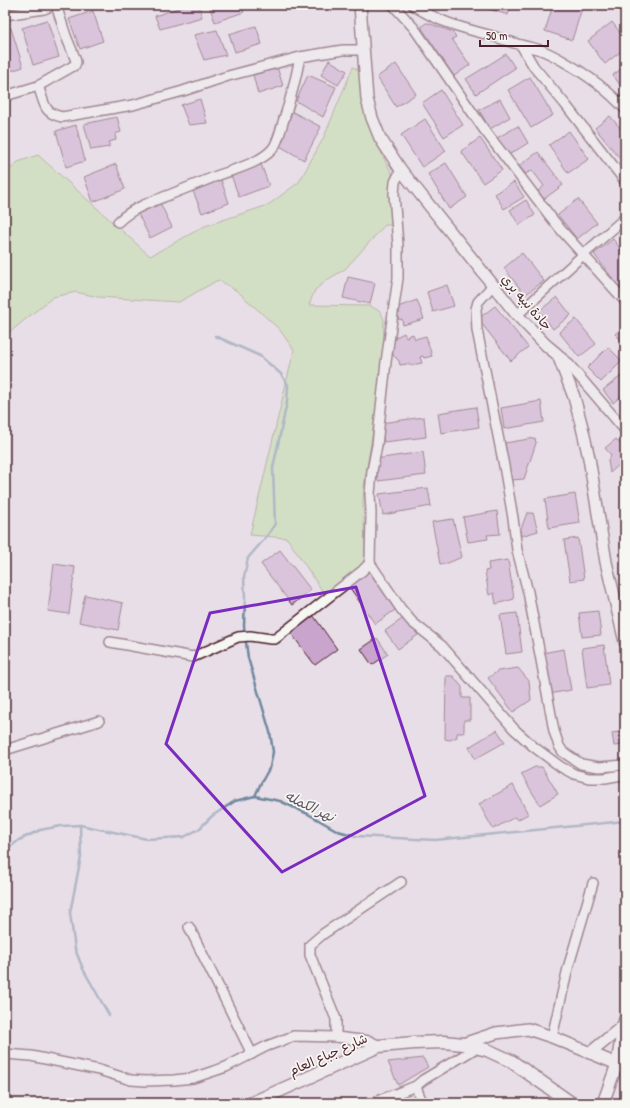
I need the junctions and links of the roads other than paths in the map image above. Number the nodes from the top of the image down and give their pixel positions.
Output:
1 (55, 5) edge
2 (360, 5) edge
3 (394, 5) edge
4 (413, 5) edge
5 (5, 15) edge
6 (521, 45) junction
7 (363, 50) junction
8 (300, 57) junction
9 (38, 86) junction
10 (5, 96) edge
11 (625, 109) edge
12 (401, 170) junction
13 (625, 181) edge
14 (625, 218) edge
15 (118, 222) dead end
16 (583, 255) junction
17 (493, 285) junction
18 (625, 301) edge
19 (517, 315) junction
20 (558, 355) junction
21 (625, 430) edge
22 (370, 563) junction
23 (110, 642) dead end
24 (625, 642) edge
25 (99, 721) dead end
26 (5, 750) edge
27 (625, 765) edge
28 (625, 773) edge
29 (401, 882) dead end
30 (593, 882) dead end
31 (189, 927) dead end
32 (624, 1022) edge
33 (336, 1037) junction
34 (552, 1037) junction
35 (463, 1044) junction
36 (379, 1046) junction
37 (476, 1048) junction
38 (590, 1052) junction
39 (5, 1054) edge
40 (252, 1054) junction
41 (621, 1067) edge
42 (416, 1086) junction
43 (252, 1103) edge
44 (372, 1103) edge
45 (423, 1103) edge
46 (571, 1103) edge
47 (603, 1103) edge

1 - 5 street
1 - 9 street
2 - 7 street, جادة نبيه بري
3 - 16 street
4 - 6 street
6 - 11 street
6 - 13 street
7 - 8 street
7 - 12 street, جادة نبيه بري
8 - 9 street
8 - 15 street
9 - 10 street
12 - 17 street, جادة نبيه بري
12 - 22 street
14 - 16 street
16 - 18 street
16 - 19 street
17 - 19 street, جادة نبيه بري
17 - 27 street
19 - 20 street, جادة نبيه بري
20 - 21 street
20 - 24 street, جادة نبيه بري
22 - 23 street
22 - 28 street
25 - 26 street
29 - 33 street
30 - 34 street
31 - 40 street
32 - 38 street
32 - 41 street
33 - 36 street
33 - 40 street
34 - 35 street
34 - 38 street
35 - 36 main road, شارع جباع العام
35 - 37 main road, شارع جباع العام
36 - 43 main road, شارع جباع العام
37 - 42 street
37 - 46 main road, شارع جباع العام
38 - 41 street
39 - 40 street
41 - 47 street
42 - 44 street
42 - 45 street

